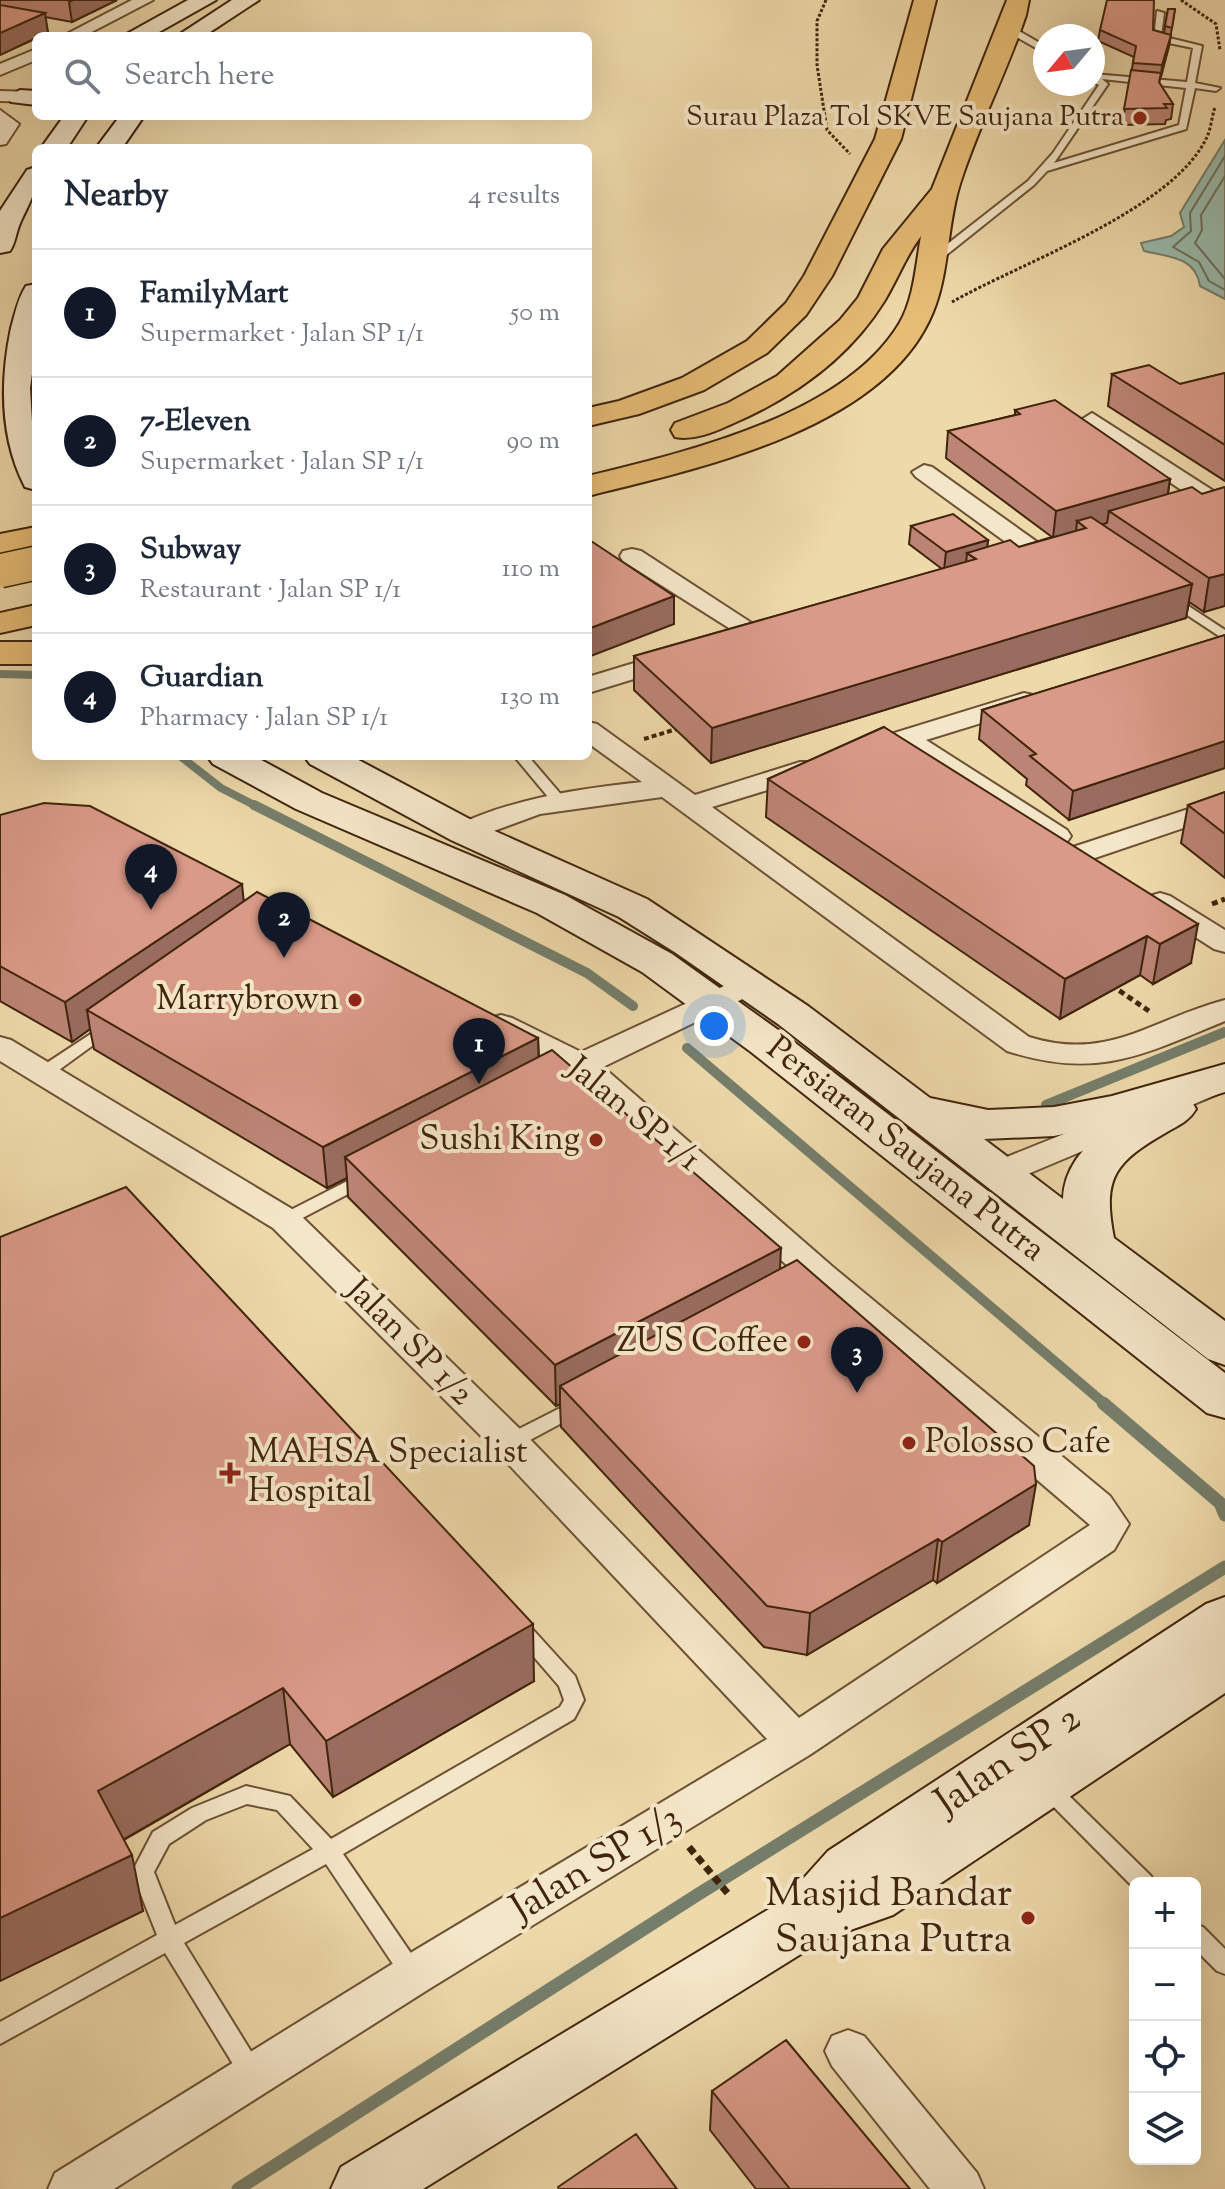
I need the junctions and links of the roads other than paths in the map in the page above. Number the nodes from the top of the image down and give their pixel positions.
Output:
1 (145, 0) edge
2 (205, 0) edge
3 (925, 0) edge
4 (1018, 0) edge
5 (238, 5) edge
6 (1160, 13) dead end
7 (53, 26) dead end
8 (1009, 29) junction
9 (70, 32) edge
10 (80, 32) edge
11 (142, 32) edge
12 (179, 32) edge
13 (194, 32) edge
14 (1033, 43) edge
15 (32, 56) edge
16 (0, 70) edge
17 (1105, 78) edge
18 (1190, 86) junction
19 (1216, 88) road end
20 (1095, 96) edge
21 (0, 115) edge
22 (54, 120) edge
23 (73, 120) edge
24 (108, 120) edge
25 (129, 120) edge
26 (0, 140) edge
27 (45, 144) edge
28 (57, 144) edge
29 (92, 144) edge
30 (112, 144) edge
31 (1043, 169) junction
32 (32, 172) edge
33 (870, 175) junction
34 (946, 185) junction
35 (12, 210) edge
36 (930, 262) junction
37 (32, 304) edge
38 (19, 344) junction
39 (32, 357) edge
40 (592, 416) edge
41 (1092, 420) dead end
42 (592, 438) edge
43 (592, 457) edge
44 (924, 472) dead end
45 (32, 475) edge
46 (592, 485) edge
47 (1220, 501) edge
48 (1186, 511) edge
49 (8, 546) edge
50 (632, 556) dead end
51 (32, 561) edge
52 (1008, 563) edge
53 (32, 573) edge
54 (32, 585) edge
55 (0, 592) edge
56 (1164, 594) edge
57 (32, 616) edge
58 (0, 623) edge
59 (786, 627) edge
60 (757, 635) junction
61 (1225, 637) edge
62 (727, 644) edge
63 (1196, 646) edge
64 (0, 653) edge
65 (32, 653) edge
66 (698, 653) edge
67 (592, 684) edge
68 (1050, 692) edge
69 (592, 733) edge
70 (904, 738) junction
71 (233, 760) edge
72 (330, 760) edge
73 (524, 760) edge
74 (679, 796) junction
75 (559, 801) junction
76 (1225, 805) edge
77 (465, 832) junction
78 (1083, 853) junction
79 (1108, 868) edge
80 (1132, 884) edge
81 (1225, 943) edge
82 (731, 993) junction
83 (470, 1009) edge
84 (1225, 1010) edge
85 (120, 1019) edge
86 (0, 1047) edge
87 (574, 1069) junction
88 (42, 1074) junction
89 (1225, 1079) edge
90 (916, 1108) junction
91 (384, 1169) edge
92 (999, 1173) junction
93 (285, 1220) junction
94 (1092, 1243) junction
95 (1225, 1347) edge
96 (591, 1399) edge
97 (1225, 1400) edge
98 (510, 1442) junction
99 (1110, 1524) joint
100 (504, 1611) edge
101 (1225, 1619) edge
102 (1225, 1664) edge
103 (796, 1742) junction
104 (1029, 1769) junction
105 (329, 1851) junction
106 (1137, 1877) edge
107 (1201, 1940) edge
108 (170, 1941) junction
109 (1225, 1964) edge
110 (413, 1975) junction
111 (0, 2034) edge
112 (848, 2051) dead end
113 (253, 2075) junction
114 (400, 2180) edge
115 (72, 2189) edge
116 (960, 2189) edge

1 - 10 street
2 - 11 main road
3 - 33 highway
4 - 8 highway
5 - 12 main road
5 - 13 main road
6 - 18 lane
7 - 9 street
8 - 14 lane
8 - 34 highway
15 - 16 street
17 - 18 lane
18 - 19 lane
18 - 31 lane
20 - 31 lane
21 - 26 street
22 - 27 main road
23 - 28 main road
24 - 29 main road
25 - 30 main road
31 - 36 lane
32 - 35 main road
33 - 40 highway
33 - 42 highway
34 - 36 highway
34 - 43 highway
36 - 46 highway
37 - 38 main road
38 - 39 main road
38 - 45 main road
41 - 47 street
44 - 52 street
47 - 48 street
49 - 51 highway, bridge
49 - 53 main road
50 - 60 street
54 - 55 highway
56 - 61 lane
57 - 58 highway
59 - 60 street
60 - 62 street
61 - 63 street
64 - 65 highway
66 - 67 street
68 - 70 street
69 - 74 street
70 - 74 street
70 - 78 street
71 - 82 main road, Persiaran Saujana Putra
72 - 77 main road, Persiaran Saujana Putra
73 - 75 lane
74 - 75 street
74 - 84 street
75 - 77 street
76 - 78 street
77 - 82 main road, Persiaran Saujana Putra
78 - 79 street
80 - 81 street
82 - 87 street
82 - 90 main road, Persiaran Saujana Putra
82 - 97 main road, Persiaran Saujana Putra
83 - 87 street, Jalan SP 1/1
85 - 88 lane
86 - 88 street, Jalan SP 1/2
87 - 99 street, Jalan SP 1/1
88 - 93 street, Jalan SP 1/2
89 - 90 main road
89 - 92 street
89 - 94 main road
90 - 92 main road, Persiaran Saujana Putra
91 - 93 lane
92 - 94 main road, Persiaran Saujana Putra
93 - 98 street, Jalan SP 1/2
94 - 95 main road, Persiaran Saujana Putra
96 - 98 lane
98 - 103 street, Jalan SP 1/2
99 - 103 street, Jalan SP 1/3
100 - 105 lane
101 - 104 main road, Jalan SP 2
102 - 104 main road, Jalan SP 2
103 - 110 street, Jalan SP 1/3
104 - 106 lane
104 - 114 main road, Jalan SP 2
105 - 108 lane
105 - 108 lane
105 - 110 lane
107 - 109 lane
108 - 111 lane
108 - 113 lane
110 - 113 street, Jalan SP 1/3
112 - 116 street
113 - 115 street, Jalan SP 1/3

